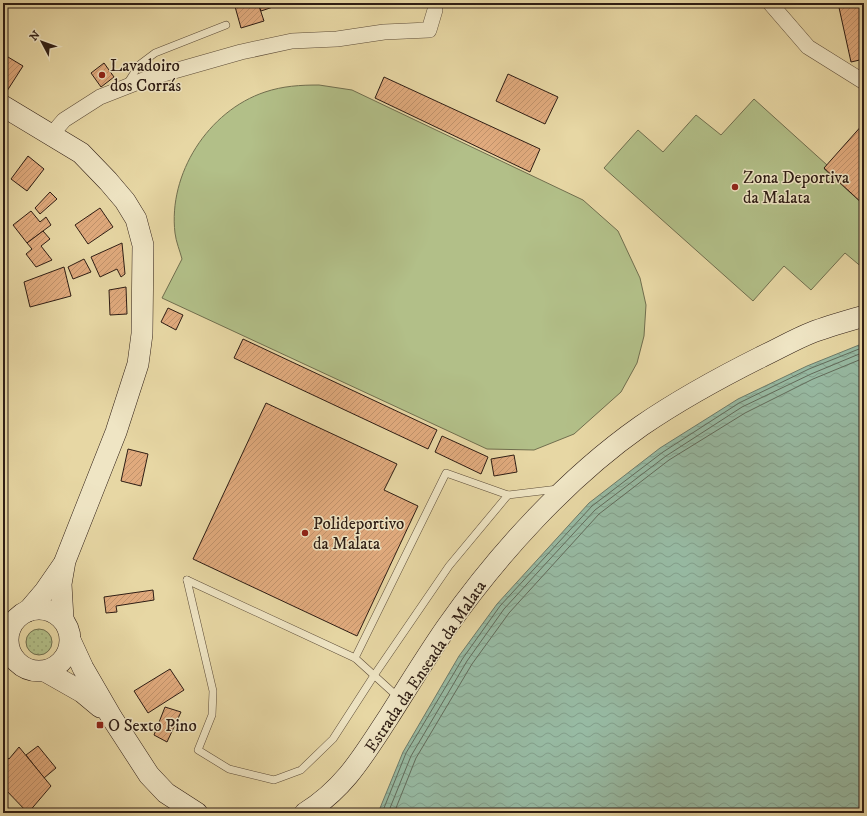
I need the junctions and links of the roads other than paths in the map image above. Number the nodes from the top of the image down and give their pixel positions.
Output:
1 (770, 3) edge
2 (435, 10) dead end
3 (226, 24) dead end
4 (864, 82) edge
5 (124, 88) junction
6 (3, 106) edge
7 (51, 135) junction
8 (864, 316) edge
9 (566, 488) junction
10 (508, 495) junction
11 (65, 561) junction
12 (28, 611) junction
13 (63, 619) junction
14 (7, 630) edge
15 (71, 642) junction
16 (355, 658) junction
17 (25, 668) junction
18 (3, 671) edge
19 (45, 671) junction
20 (375, 674) junction
21 (400, 699) junction
22 (112, 718) junction
23 (186, 809) edge
24 (305, 813) edge

1 - 4 street
2 - 5 street
3 - 5 lane
5 - 7 street
6 - 7 main road
7 - 11 main road
8 - 9 main road, Estrada da Enseada da Malata
9 - 10 lane
9 - 21 main road, Estrada da Enseada da Malata
10 - 16 lane
10 - 20 lane
11 - 12 main road
11 - 13 main road
12 - 13 main road
12 - 14 main road
13 - 15 main road
14 - 17 main road
15 - 19 main road
15 - 22 main road
16 - 20 lane
16 - 20 lane
17 - 18 main road
17 - 19 main road
19 - 22 main road
20 - 21 lane
21 - 24 main road, Estrada da Enseada da Malata
22 - 23 main road

